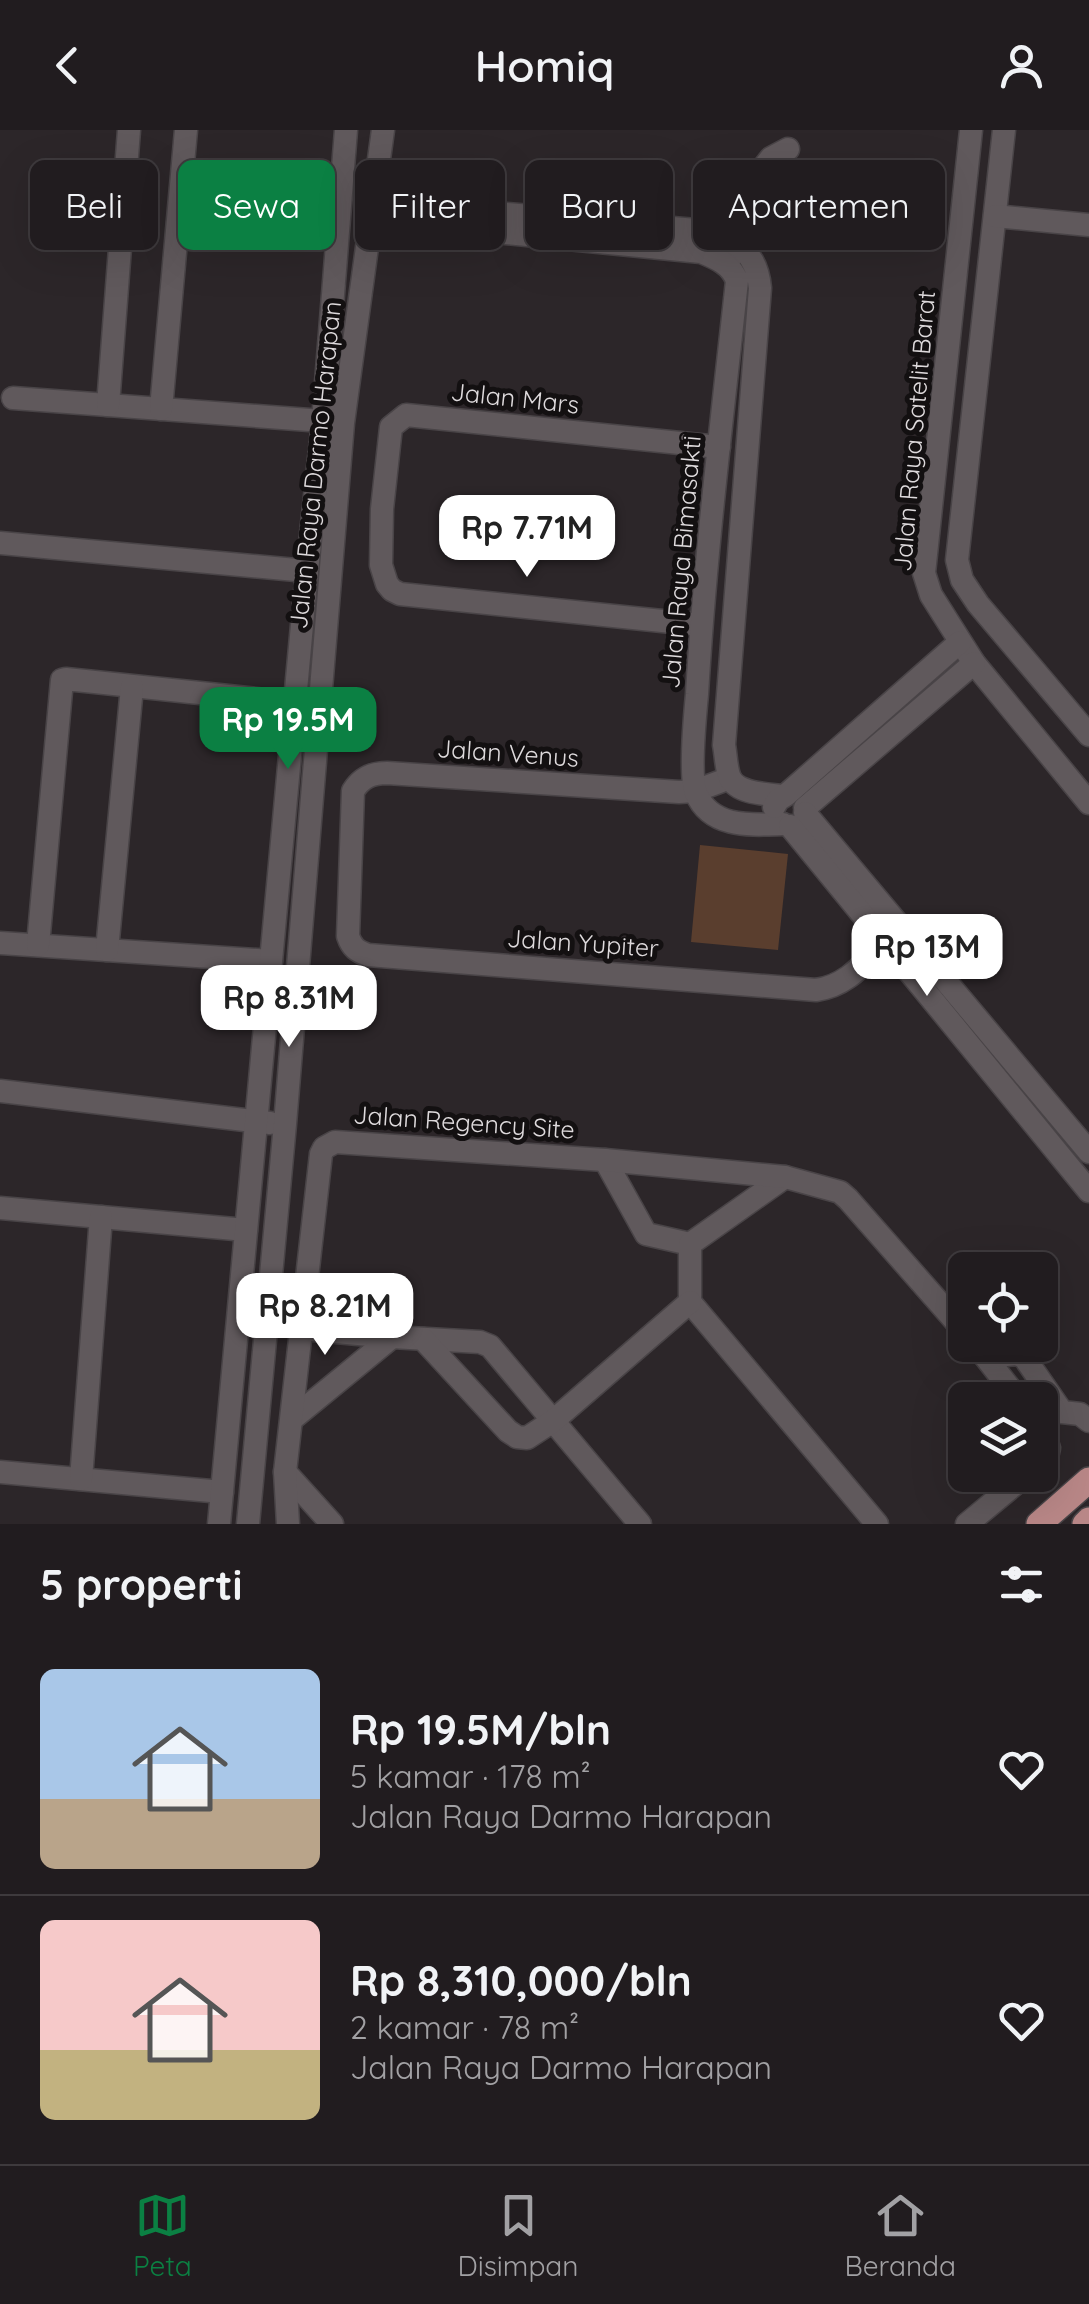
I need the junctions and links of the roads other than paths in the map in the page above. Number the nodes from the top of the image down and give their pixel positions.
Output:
1 (129, 130) edge
2 (186, 130) edge
3 (345, 130) edge
4 (383, 130) edge
5 (971, 130) edge
6 (1004, 130) edge
7 (788, 149) dead end
8 (996, 216) junction
9 (1089, 225) edge
10 (732, 255) junction
11 (14, 398) dead end
12 (108, 405) junction
13 (161, 409) junction
14 (323, 421) junction
15 (719, 447) junction
16 (0, 543) edge
17 (307, 571) junction
18 (701, 625) junction
19 (960, 642) junction
20 (974, 663) junction
21 (132, 687) junction
22 (295, 703) junction
23 (1089, 735) edge
24 (730, 778) junction
25 (695, 791) junction
26 (1089, 802) edge
27 (792, 810) junction
28 (349, 857) joint
29 (886, 942) junction
30 (0, 943) edge
31 (38, 945) junction
32 (107, 950) junction
33 (271, 961) junction
34 (0, 1091) edge
35 (256, 1122) junction
36 (285, 1124) junction
37 (1089, 1152) edge
38 (605, 1160) junction
39 (786, 1177) junction
40 (1089, 1191) edge
41 (0, 1208) edge
42 (101, 1217) junction
43 (246, 1230) junction
44 (690, 1244) junction
45 (690, 1302) junction
46 (948, 1313) edge
47 (302, 1329) junction
48 (392, 1338) junction
49 (423, 1339) junction
50 (990, 1362) edge
51 (1027, 1362) edge
52 (1005, 1382) edge
53 (1062, 1412) junction
54 (1058, 1415) edge
55 (292, 1419) junction
56 (1089, 1420) edge
57 (553, 1421) junction
58 (0, 1472) edge
59 (285, 1472) junction
60 (80, 1479) junction
61 (1089, 1480) edge
62 (222, 1492) junction
63 (1006, 1492) edge
64 (856, 1512) edge
65 (219, 1524) edge
66 (248, 1524) edge
67 (288, 1524) edge
68 (332, 1524) edge
69 (640, 1524) edge
70 (878, 1524) edge
71 (967, 1524) edge
72 (1038, 1524) edge

1 - 12 street
2 - 13 street
3 - 14 street, Jalan Raya Darmo Harapan
4 - 36 street, Jalan Raya Darmo Harapan
5 - 19 street, Jalan Raya Satelit Barat
6 - 8 street
7 - 10 street
8 - 9 street
8 - 23 street
10 - 10 street
10 - 15 street, Jalan Raya Bimasakti
10 - 24 street
11 - 12 street
12 - 13 street
13 - 14 street
14 - 17 street, Jalan Raya Darmo Harapan
15 - 18 street, Jalan Raya Bimasakti
15 - 18 street, Jalan Mars
16 - 17 street
17 - 22 street, Jalan Raya Darmo Harapan
18 - 25 street, Jalan Raya Bimasakti
19 - 20 street, Jalan Raya Satelit Barat
19 - 27 street
20 - 26 street, Jalan Raya Satelit Barat
20 - 27 street
21 - 22 street
21 - 31 street
21 - 32 street
22 - 33 street, Jalan Raya Darmo Harapan
24 - 25 street, Jalan Venus
24 - 27 street
25 - 27 street
25 - 28 street, Jalan Venus
27 - 29 street
27 - 37 street
28 - 29 street, Jalan Yupiter
29 - 40 street
30 - 31 street
31 - 32 street
32 - 33 street
33 - 35 street, Jalan Raya Darmo Harapan
34 - 35 street
35 - 36 street
35 - 43 street, Jalan Raya Darmo Harapan
36 - 66 street, Jalan Raya Darmo Harapan
38 - 39 street, Jalan Regency Site
38 - 44 street, Jalan Regency Site
38 - 47 street, Jalan Regency Site
39 - 44 street
39 - 46 street, Jalan Regency Site
41 - 42 street
42 - 43 street
42 - 60 street
43 - 62 street, Jalan Raya Darmo Harapan
44 - 45 street
45 - 57 street
45 - 64 street
47 - 48 street
47 - 55 street, Jalan Regency Site
48 - 49 street
48 - 55 street
49 - 57 street
49 - 57 street
50 - 52 street
51 - 53 street
53 - 54 street
53 - 56 street
55 - 59 street, Jalan Regency Site
57 - 69 street
58 - 60 street
59 - 67 street, Jalan Regency Site
59 - 68 street
60 - 62 street
61 - 72 main road
62 - 65 street, Jalan Raya Darmo Harapan
63 - 71 street
64 - 70 street

